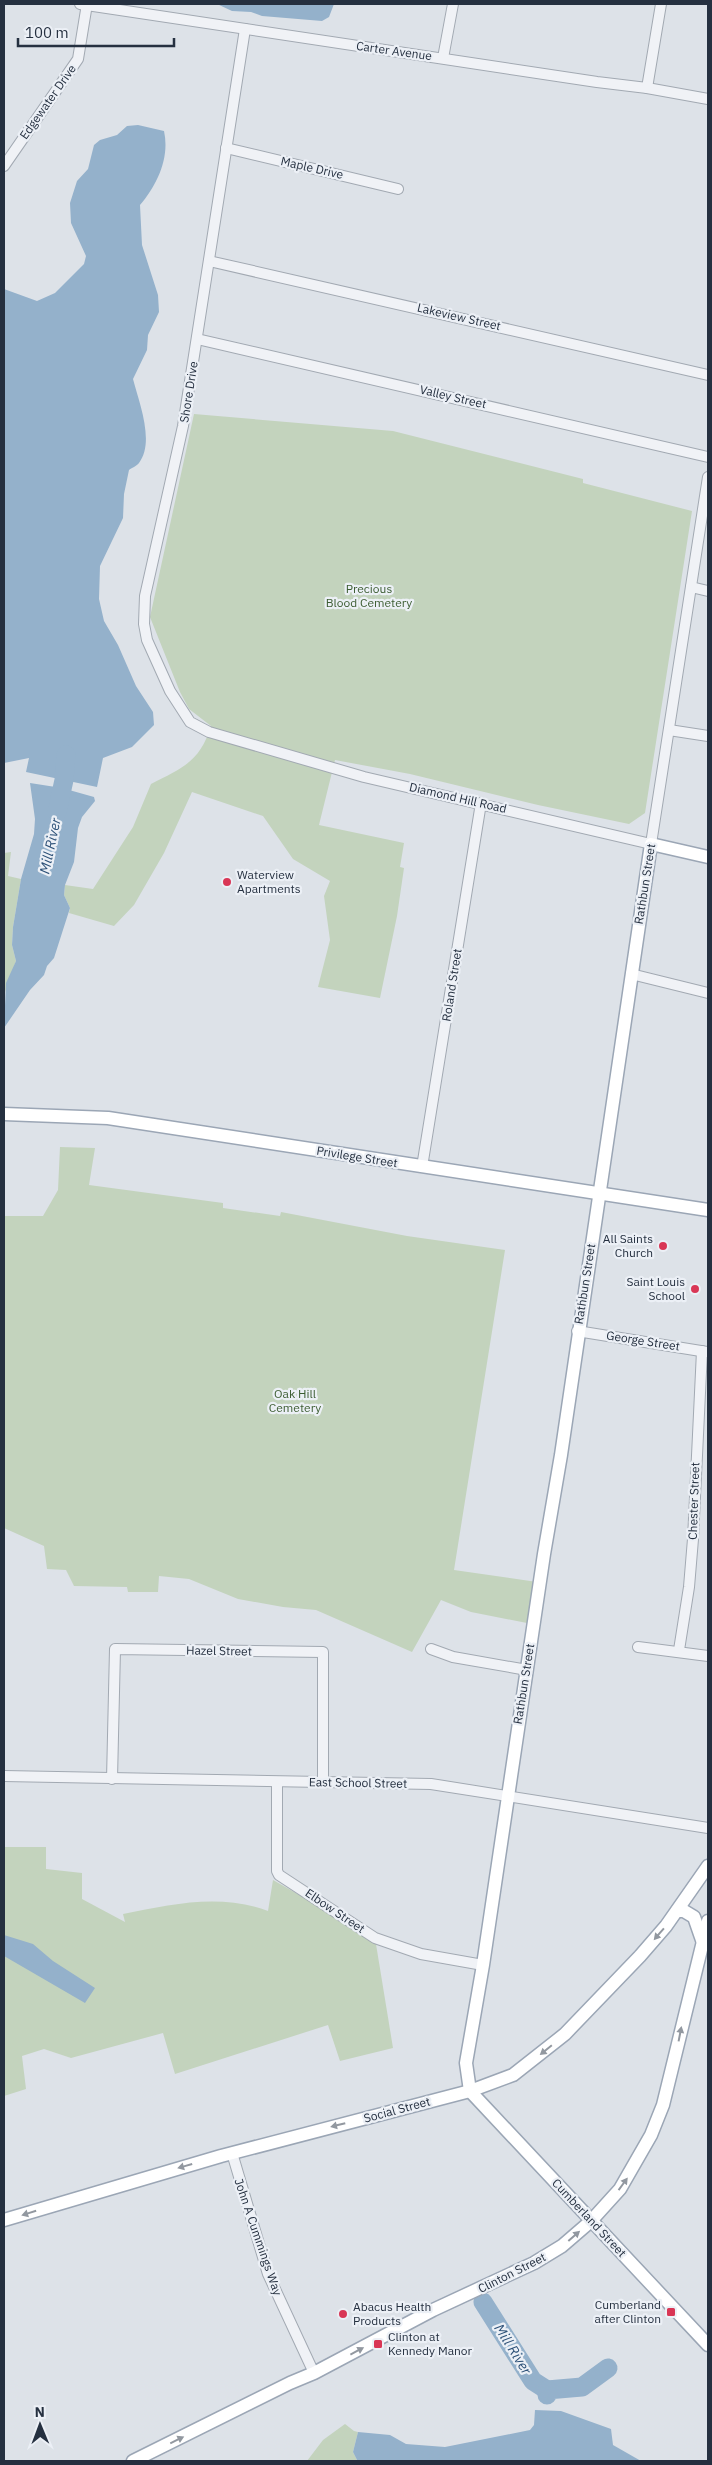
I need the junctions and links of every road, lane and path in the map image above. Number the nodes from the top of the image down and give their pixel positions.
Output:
1 (85, 4) edge
2 (453, 4) edge
3 (661, 4) edge
4 (245, 29) junction
5 (443, 58) junction
6 (647, 88) junction
7 (708, 99) edge
8 (226, 148) junction
9 (4, 166) edge
10 (398, 189) dead end
11 (209, 261) junction
12 (197, 339) junction
13 (708, 374) edge
14 (708, 457) edge
15 (708, 477) edge
16 (691, 587) junction
17 (708, 591) edge
18 (669, 730) junction
19 (209, 732) joint
20 (708, 736) edge
21 (481, 803) junction
22 (651, 844) junction
23 (708, 857) edge
24 (631, 974) junction
25 (708, 993) edge
26 (4, 1114) edge
27 (422, 1167) junction
28 (598, 1193) junction
29 (708, 1210) edge
30 (577, 1331) junction
31 (705, 1351) edge
32 (638, 1646) dead end
33 (431, 1649) dead end
34 (678, 1650) junction
35 (708, 1656) edge
36 (527, 1670) junction
37 (4, 1776) edge
38 (112, 1779) junction
39 (323, 1781) junction
40 (277, 1782) junction
41 (506, 1798) junction
42 (708, 1828) edge
43 (708, 1866) edge
44 (677, 1911) junction
45 (708, 1920) edge
46 (702, 1940) junction
47 (483, 1965) junction
48 (470, 2091) junction
49 (232, 2153) junction
50 (4, 2220) edge
51 (591, 2221) junction
52 (708, 2345) edge
53 (314, 2373) junction
54 (133, 2461) edge

1 - 4 street, Carter Avenue
1 - 9 street, Edgewater Drive
2 - 5 street
3 - 6 street
4 - 5 street, Carter Avenue
4 - 8 street, Shore Drive
5 - 6 street, Carter Avenue
6 - 7 street, Carter Avenue
8 - 10 street, Maple Drive
8 - 11 street, Shore Drive
11 - 12 street, Shore Drive
11 - 13 street, Lakeview Street
12 - 14 street, Valley Street
12 - 19 street, Shore Drive
15 - 16 street, Rathbun Street
16 - 17 street
16 - 18 street, Rathbun Street
18 - 20 street
18 - 22 street, Rathbun Street
19 - 21 street, Diamond Hill Road
21 - 22 street, Diamond Hill Road
21 - 27 street, Roland Street
22 - 23 main road, Diamond Hill Road
22 - 24 main road, Rathbun Street
24 - 25 street
24 - 28 main road, Rathbun Street
26 - 27 main road, Privilege Street
27 - 28 main road, Privilege Street
28 - 29 main road, Privilege Street
28 - 30 main road, Rathbun Street
30 - 31 street, George Street
30 - 36 main road, Rathbun Street
31 - 34 street, Chester Street
32 - 34 street
33 - 36 street
34 - 35 street
36 - 41 main road, Rathbun Street
37 - 38 street, East School Street
38 - 39 street, Hazel Street
38 - 40 street, East School Street
39 - 40 street, East School Street
39 - 41 street, East School Street
40 - 47 street, Elbow Street
41 - 42 street, East School Street
41 - 47 main road, Rathbun Street
43 - 44 main road, Social Street
44 - 46 main road
44 -> 48 main road, Social Street
45 - 46 main road, Clinton Street
51 -> 46 main road, Clinton Street
47 - 48 main road, Rathbun Street
48 -> 49 main road, Social Street
48 - 51 main road, Cumberland Street
49 -> 50 main road, Social Street
49 - 53 street, John A Cummings Way
51 - 52 main road, Cumberland Street
53 -> 51 main road, Clinton Street
54 -> 53 main road, Clinton Street

